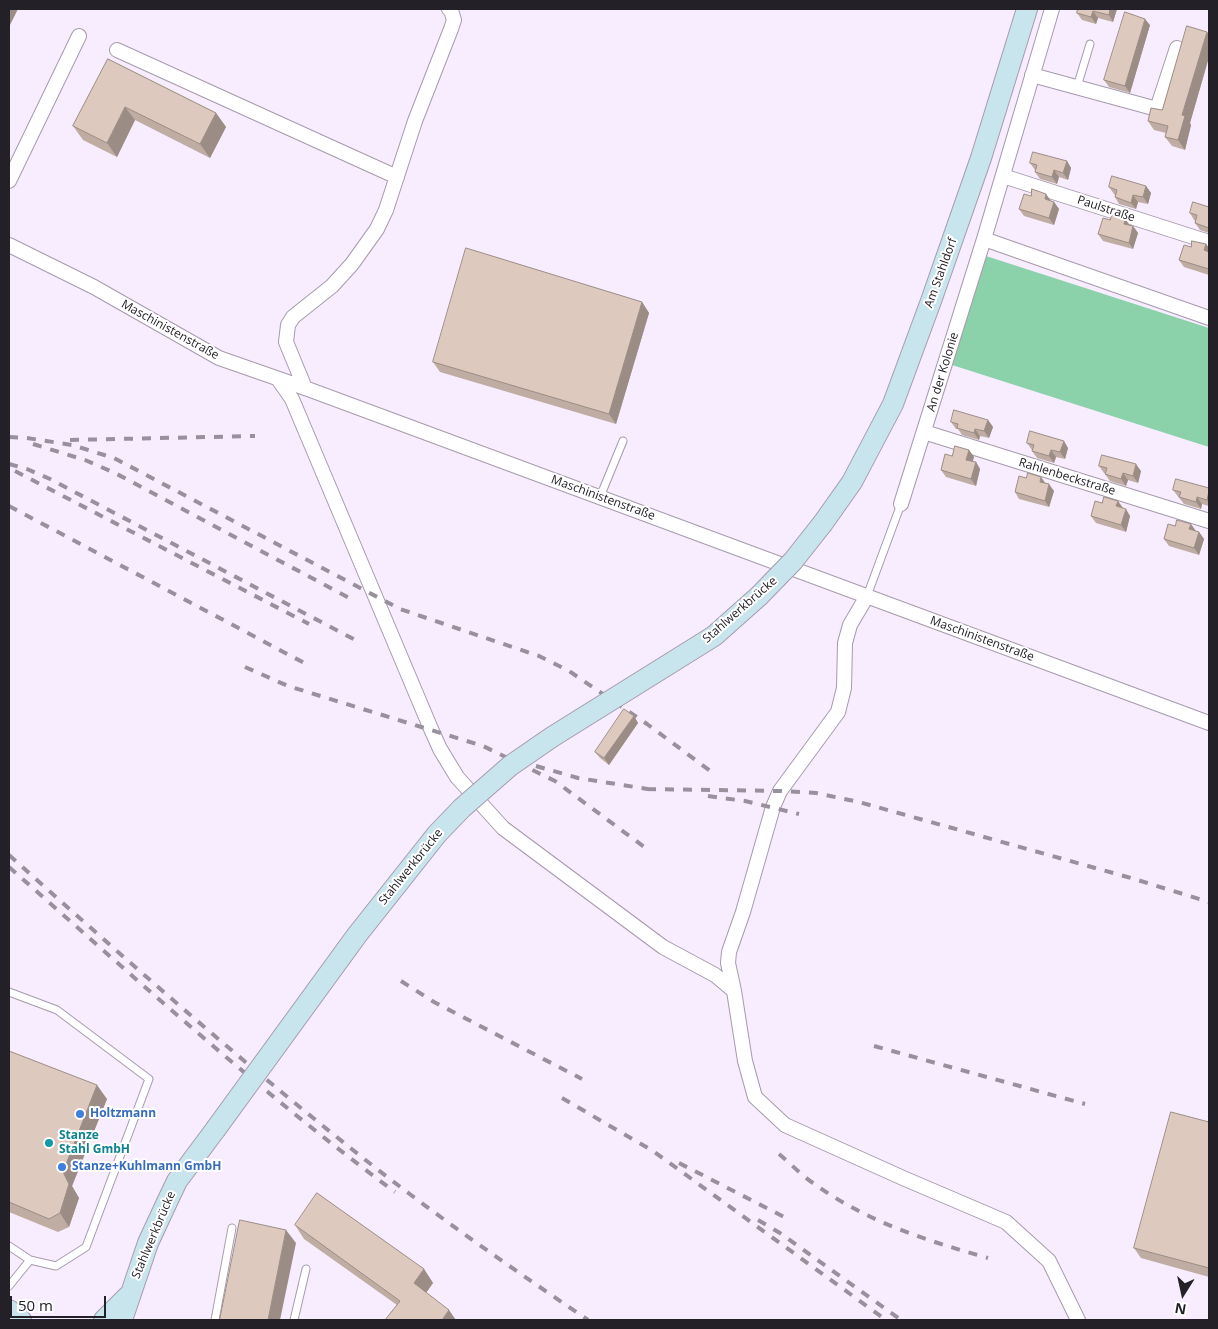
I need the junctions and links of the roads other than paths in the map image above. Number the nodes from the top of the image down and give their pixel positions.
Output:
1 (449, 9) edge
2 (1027, 9) edge
3 (1052, 9) edge
4 (79, 36) dead end
5 (1090, 44) dead end
6 (1177, 48) dead end
7 (117, 50) dead end
8 (1032, 75) junction
9 (1077, 87) junction
10 (1003, 176) junction
11 (397, 177) junction
12 (9, 181) edge
13 (984, 239) junction
14 (1209, 242) edge
15 (9, 245) edge
16 (1209, 318) edge
17 (278, 380) junction
18 (305, 388) junction
19 (924, 432) junction
20 (623, 441) dead end
21 (600, 497) junction
22 (900, 504) joint
23 (1209, 521) edge
24 (823, 523) joint
25 (867, 596) junction
26 (1209, 724) edge
27 (734, 991) junction
28 (9, 992) edge
29 (232, 1228) dead end
30 (9, 1246) edge
31 (30, 1260) junction
32 (306, 1269) dead end
33 (9, 1286) edge
34 (130, 1295) junction
35 (9, 1310) edge
36 (21, 1320) edge
37 (104, 1320) edge
38 (122, 1320) edge
39 (215, 1320) edge
40 (294, 1320) edge
41 (1078, 1320) edge

1 - 11 street
2 - 24 main road, Am Stahldorf
3 - 8 street, An der Kolonie
4 - 12 street
5 - 9 lane
6 - 9 street
7 - 11 street
8 - 9 street
8 - 10 street, An der Kolonie
10 - 13 street, An der Kolonie
10 - 14 street, Paulstraße
11 - 18 street
13 - 16 street
13 - 19 street, An der Kolonie
15 - 17 street, Maschinistenstraße
17 - 18 street, Maschinistenstraße
17 - 27 street
18 - 21 street, Maschinistenstraße
19 - 22 street, An der Kolonie
19 - 23 street, Rahlenbeckstraße
20 - 21 lane
21 - 25 street, Maschinistenstraße
22 - 25 lane
24 - 34 main road, Stahlwerkbrücke, bridge
25 - 26 street, Maschinistenstraße
25 - 27 street
27 - 41 street
28 - 31 lane
29 - 39 lane
30 - 31 lane
31 - 33 lane
32 - 40 lane
34 - 37 main road
34 - 38 main road, Stahlwerkbrücke
35 - 36 main road

